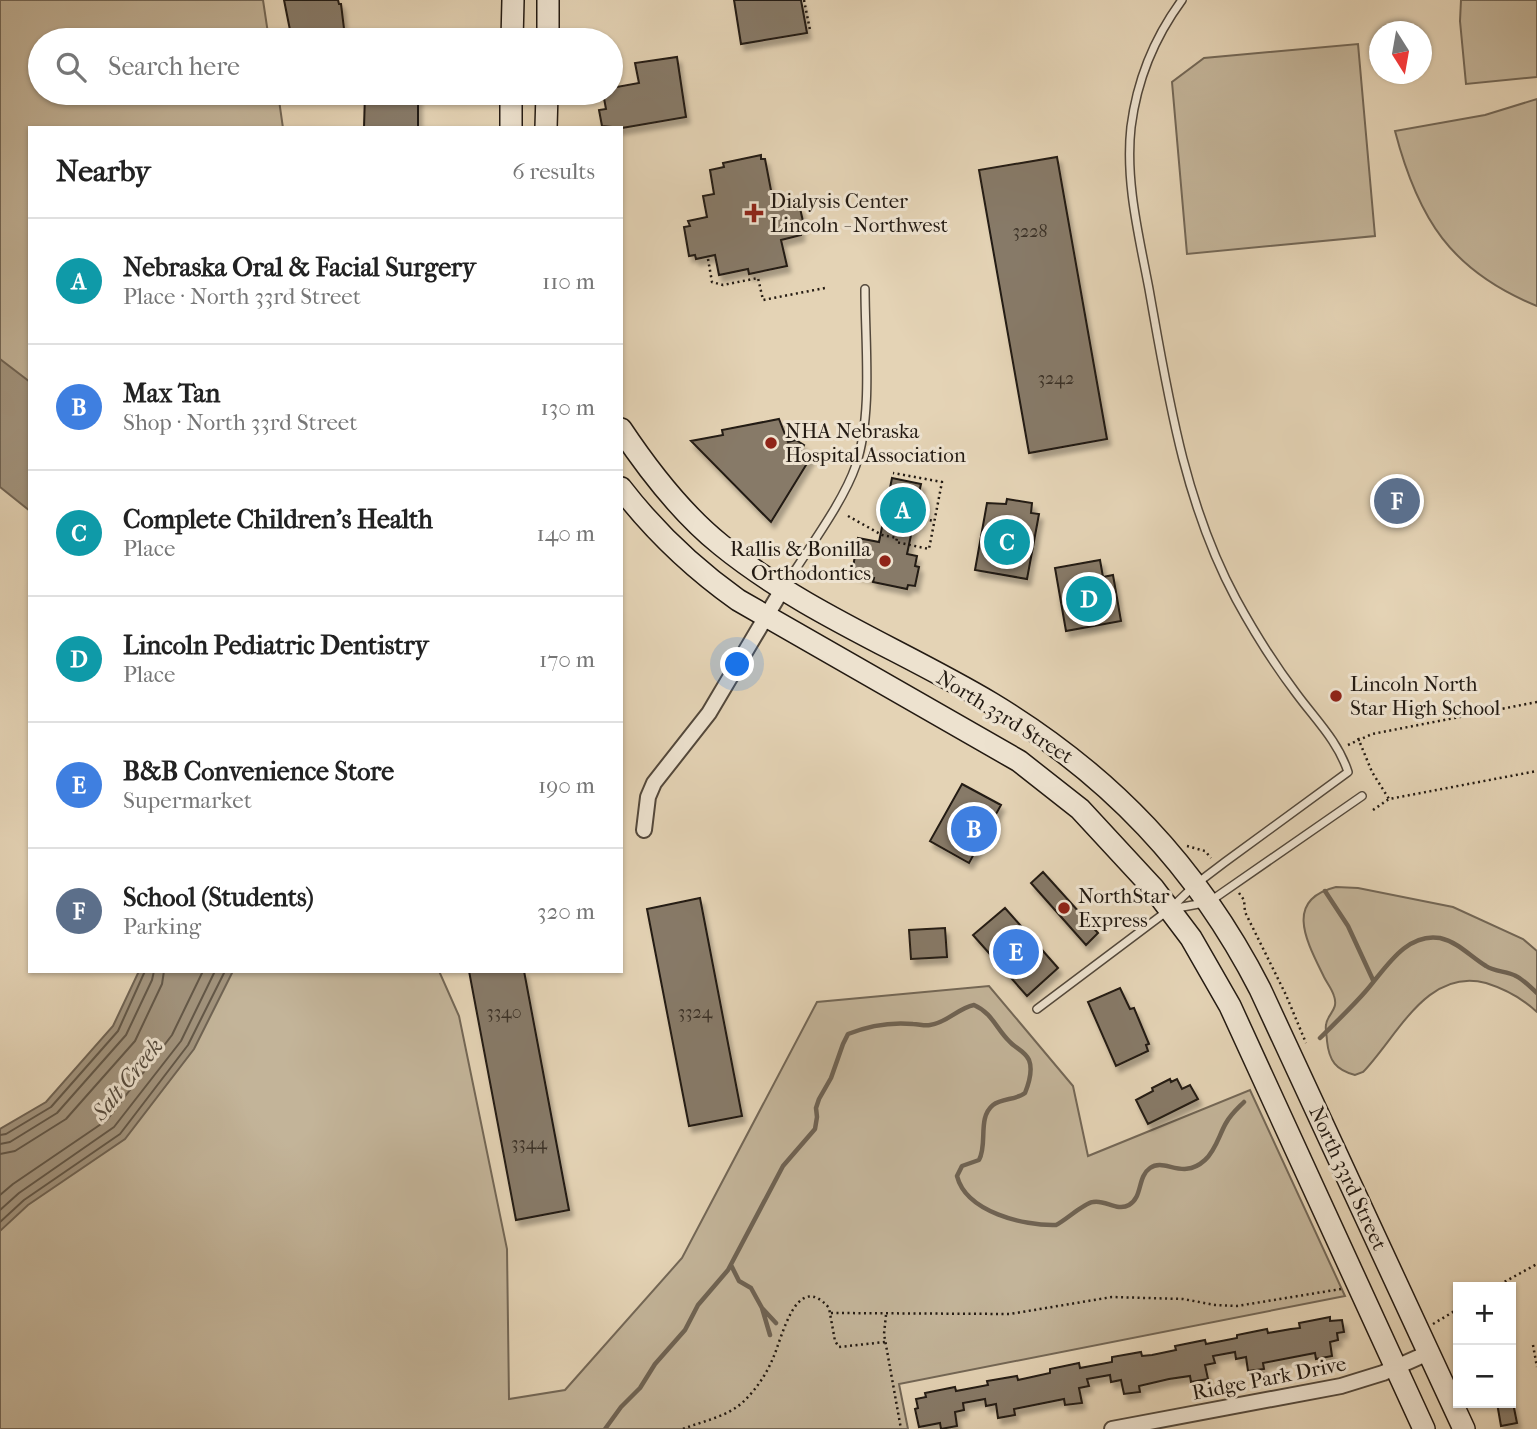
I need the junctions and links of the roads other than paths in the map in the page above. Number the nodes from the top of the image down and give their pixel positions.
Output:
1 (513, 0) edge
2 (548, 0) edge
3 (1182, 0) edge
4 (512, 28) edge
5 (548, 28) edge
6 (511, 105) edge
7 (547, 105) edge
8 (511, 126) edge
9 (546, 126) edge
10 (865, 289) dead end
11 (623, 432) edge
12 (623, 490) edge
13 (783, 588) junction
14 (766, 617) junction
15 (1362, 796) dead end
16 (644, 830) dead end
17 (1196, 884) junction
18 (1209, 902) junction
19 (1170, 909) junction
20 (1037, 1009) dead end
21 (1429, 1353) junction
22 (1396, 1367) junction
23 (1112, 1429) edge
24 (1424, 1429) edge
25 (1464, 1429) edge

1 - 4 main road
2 - 5 main road
3 - 17 lane
6 - 8 main road
7 - 9 main road
10 - 13 lane
11 - 13 main road, North 33rd Street
12 - 14 main road, North 33rd Street
13 - 14 street
13 - 17 main road, North 33rd Street
14 - 16 street
14 - 19 main road, North 33rd Street
15 - 18 lane
17 - 18 main road, North 33rd Street
17 - 19 lane
18 - 19 lane
18 - 21 main road, North 33rd Street
19 - 20 lane
19 - 22 main road, North 33rd Street
21 - 22 street, Ridge Park Drive
21 - 25 main road, North 33rd Street
22 - 23 street, Ridge Park Drive
22 - 24 main road, North 33rd Street

